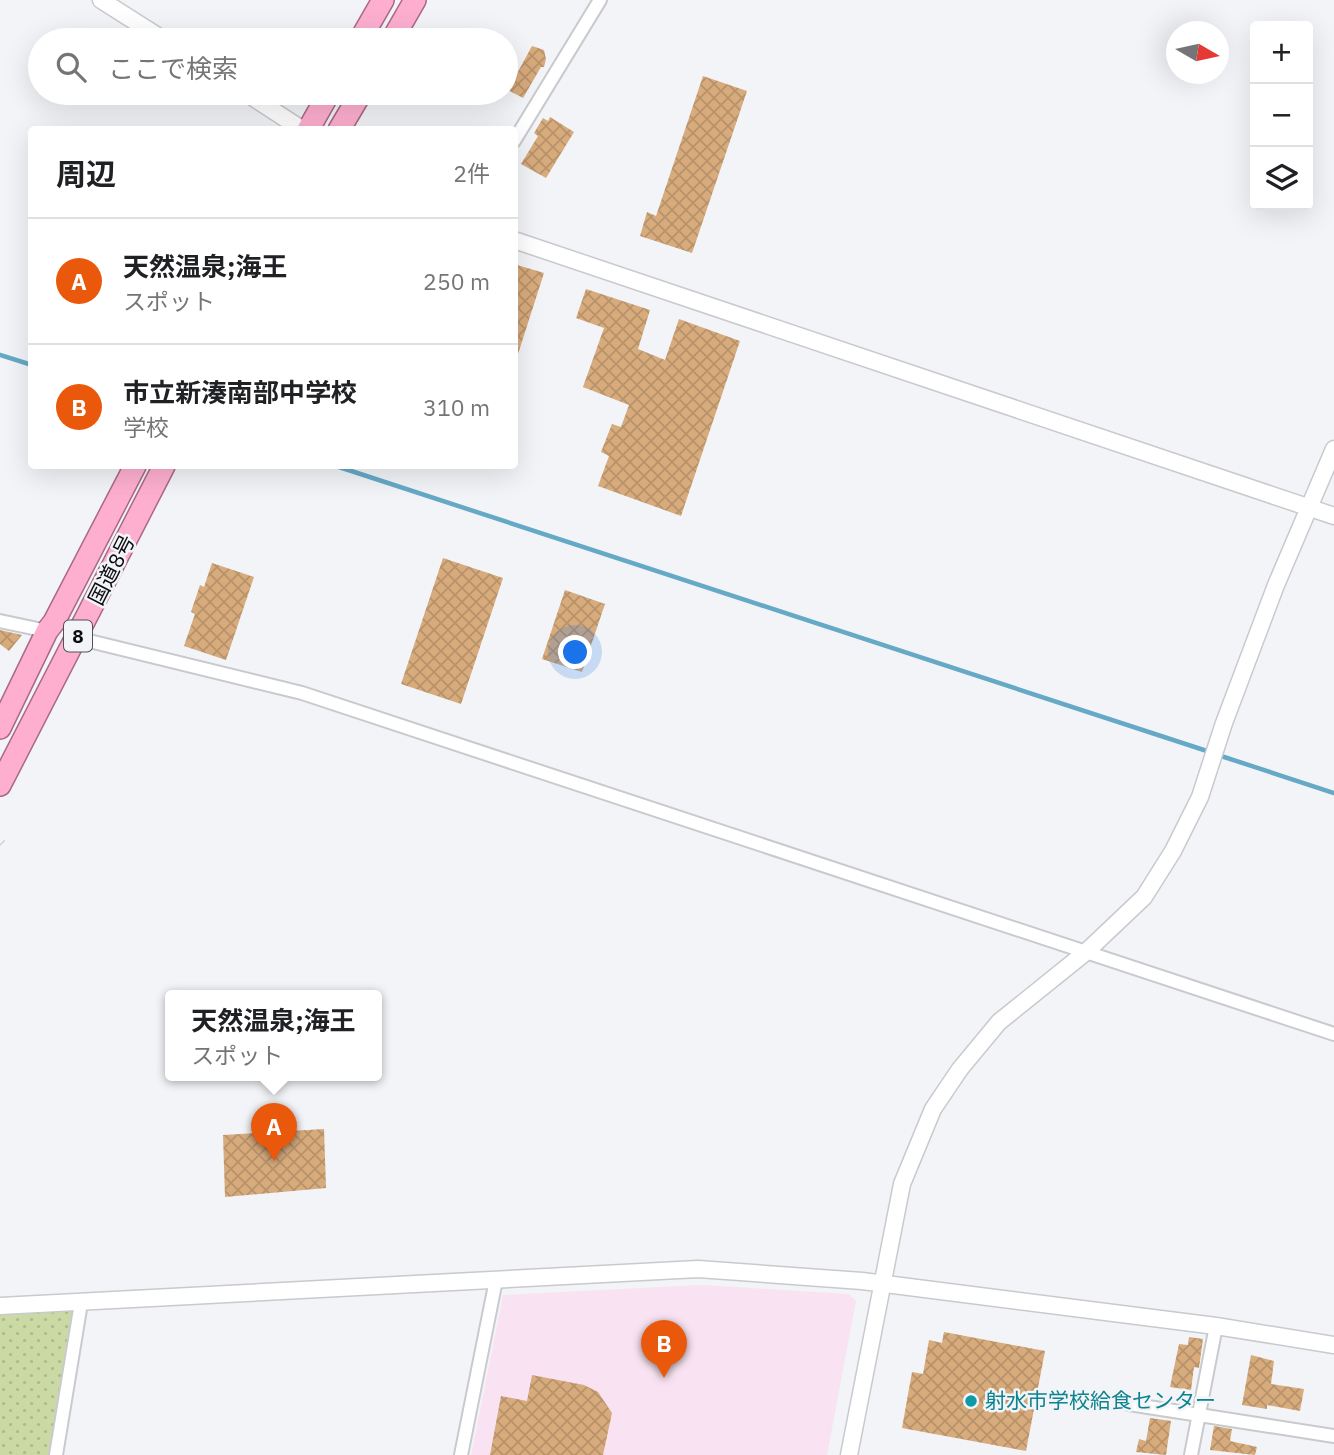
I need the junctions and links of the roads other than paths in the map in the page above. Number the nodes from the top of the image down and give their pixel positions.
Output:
1 (101, 0) edge
2 (383, 0) edge
3 (415, 0) edge
4 (600, 0) edge
5 (145, 28) edge
6 (367, 28) edge
7 (399, 28) edge
8 (265, 105) edge
9 (322, 105) edge
10 (354, 105) edge
11 (300, 126) edge
12 (308, 126) edge
13 (341, 126) edge
14 (518, 134) edge
15 (518, 241) edge
16 (1334, 449) edge
17 (133, 469) edge
18 (162, 469) edge
19 (1310, 508) junction
20 (1334, 516) edge
21 (0, 621) edge
22 (47, 631) junction
23 (77, 638) junction
24 (31, 723) junction
25 (0, 728) edge
26 (0, 785) edge
27 (0, 799) edge
28 (1086, 952) junction
29 (1334, 1034) edge
30 (496, 1280) junction
31 (883, 1284) junction
32 (81, 1303) junction
33 (0, 1306) edge
34 (1216, 1326) junction
35 (1334, 1345) edge
36 (1129, 1404) dead end
37 (1199, 1414) junction
38 (1334, 1436) edge
39 (56, 1455) edge
40 (461, 1455) edge
41 (849, 1455) edge
42 (1191, 1455) edge

1 - 5 street
2 - 6 highway
3 - 7 highway
4 - 14 street
8 - 11 street
9 - 12 highway
10 - 13 highway
15 - 19 street
16 - 19 street
17 - 22 highway, 国道8号 / 8
18 - 23 highway, 国道8号 / 8
19 - 20 street
19 - 28 street
21 - 22 street
22 - 25 highway, 国道8号 / 8
23 - 24 highway, 国道8号 / 8
23 - 28 street
24 - 26 highway, 国道8号 / 8
24 - 27 highway, 8
28 - 29 street
28 - 31 street
30 - 31 street
30 - 32 street
30 - 40 street
31 - 34 street
31 - 41 street
32 - 33 street
32 - 39 street
34 - 35 street
34 - 37 street
36 - 37 street
37 - 38 street
37 - 42 street

